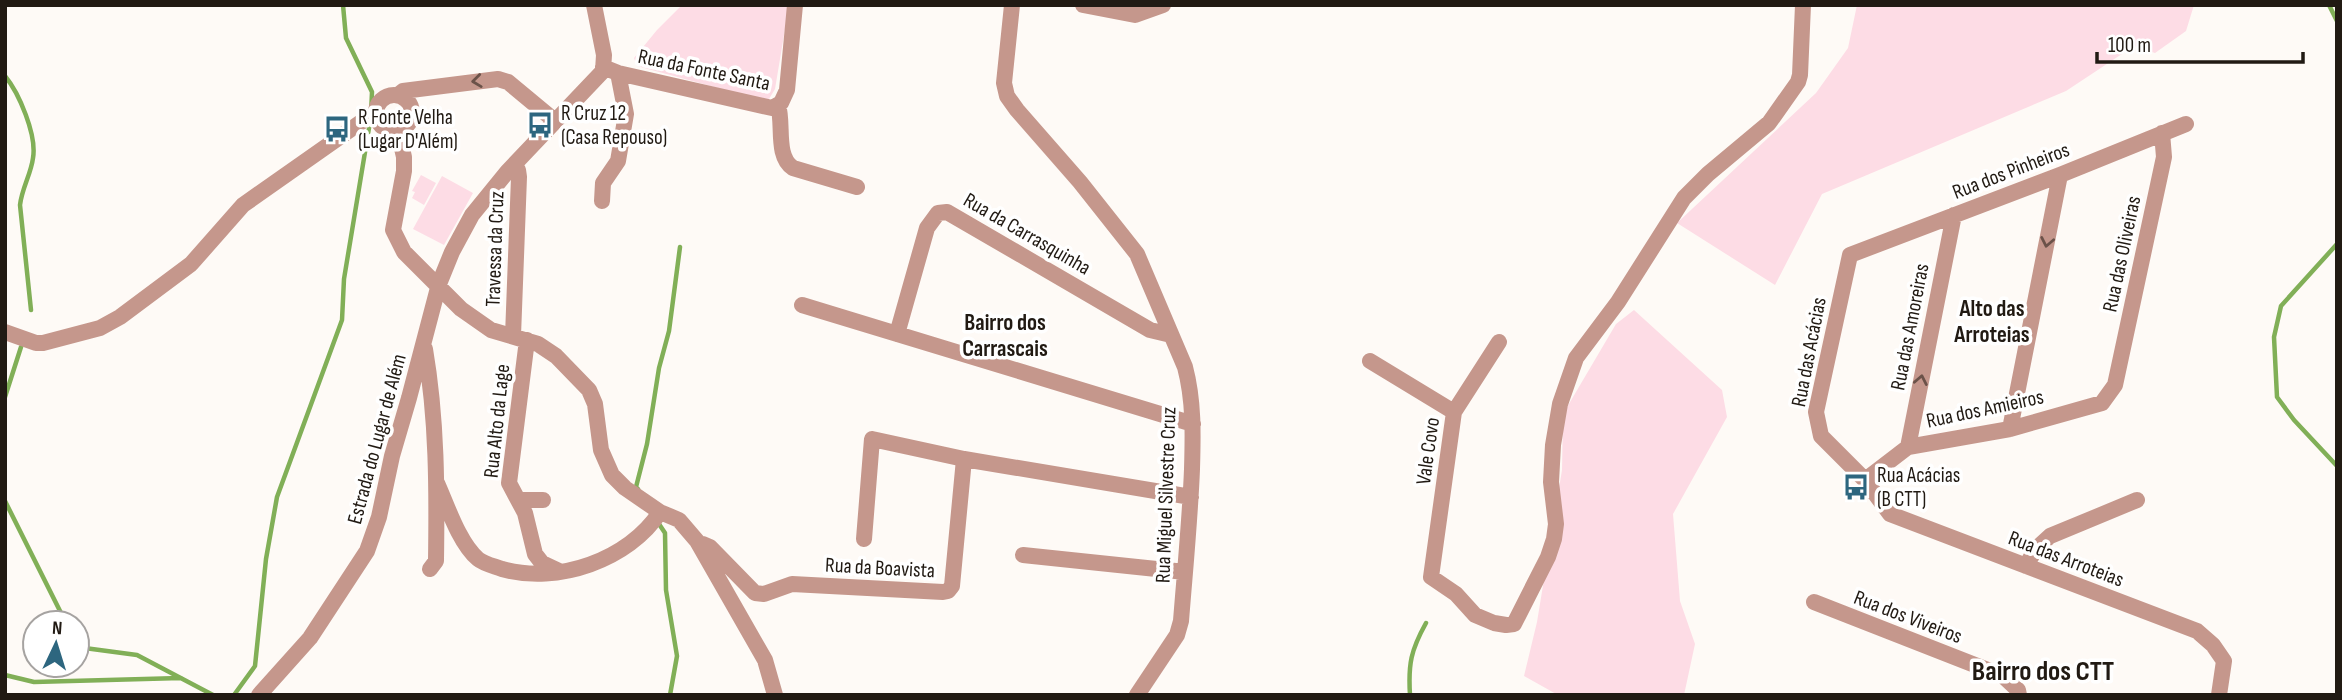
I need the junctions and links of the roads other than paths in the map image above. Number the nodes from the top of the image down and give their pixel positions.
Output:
1 (594, 5) edge
2 (795, 5) edge
3 (1012, 5) edge
4 (1083, 5) edge
5 (1163, 5) edge
6 (1802, 5) edge
7 (610, 70) junction
8 (398, 95) junction
9 (778, 105) junction
10 (377, 119) junction
11 (555, 121) junction
12 (2186, 124) dead end
13 (398, 131) junction
14 (2162, 133) junction
15 (513, 166) junction
16 (2060, 175) junction
17 (857, 187) dead end
18 (602, 201) dead end
19 (1954, 215) junction
20 (1850, 255) joint
21 (439, 284) junction
22 (802, 305) dead end
23 (6, 332) edge
24 (897, 334) junction
25 (1171, 334) junction
26 (520, 338) junction
27 (1499, 342) dead end
28 (424, 343) junction
29 (1370, 361) dead end
30 (2115, 385) joint
31 (1454, 412) junction
32 (1193, 424) junction
33 (2010, 429) junction
34 (1908, 447) junction
35 (964, 458) junction
36 (1864, 480) junction
37 (437, 483) junction
38 (1191, 497) junction
39 (519, 500) junction
40 (542, 500) dead end
41 (2137, 500) dead end
42 (665, 513) junction
43 (864, 539) dead end
44 (697, 541) junction
45 (1023, 555) dead end
46 (2026, 566) junction
47 (429, 569) dead end
48 (559, 571) junction
49 (1185, 572) junction
50 (1814, 602) dead end
51 (259, 695) edge
52 (775, 695) edge
53 (1137, 695) edge
54 (2019, 695) edge
55 (2219, 695) edge

1 - 7 street
2 - 9 street, Rua da Fonte Santa
3 - 25 street, Rua Miguel Silvestre Cruz
4 - 5 street
6 - 31 street, Vale Covo
7 - 9 street, Rua da Fonte Santa
7 - 11 street, Estrada do Lugar de Além
7 - 18 street
8 - 10 street
11 -> 8 street
8 - 13 street
9 - 17 street
10 - 13 street
10 - 23 street
11 - 15 street, Estrada do Lugar de Além
12 - 14 street, Rua dos Pinheiros
13 - 21 street
14 - 16 street, Rua dos Pinheiros
14 - 30 street, Rua das Oliveiras
15 - 21 street, Estrada do Lugar de Além
15 - 26 street, Travessa da Cruz
16 - 19 street, Rua dos Pinheiros
16 -> 33 street
19 - 20 street, Rua dos Pinheiros
34 -> 19 street, Rua das Amoreiras
20 - 36 street, Rua das Acácias
21 - 26 street
21 - 28 street, Estrada do Lugar de Além
22 - 24 street
24 - 25 street, Rua da Carrasquinha
24 - 32 street
25 - 32 street, Rua Miguel Silvestre Cruz
26 - 39 street, Rua Alto da Lage
26 - 42 street
27 - 31 street, Vale Covo
28 - 37 street
28 - 51 street, Estrada do Lugar de Além
29 - 31 street
30 - 33 street, Rua dos Amieiros
32 - 38 street, Rua Miguel Silvestre Cruz
33 - 34 street, Rua dos Amieiros
34 - 36 street, Rua dos Amieiros
35 - 38 street, Rua da Boavista
35 - 43 street, Rua da Boavista
35 - 44 street, Rua da Boavista
36 - 46 street, Rua das Arroteias
37 - 47 street
37 - 48 street
38 - 49 street, Rua Miguel Silvestre Cruz
39 - 40 street
39 - 48 street, Rua Alto da Lage
41 - 46 street
42 - 44 street
42 - 48 street
44 - 52 street
45 - 49 street
46 - 55 street, Rua das Arroteias
49 - 53 street, Rua Miguel Silvestre Cruz
50 - 54 street, Rua dos Viveiros

